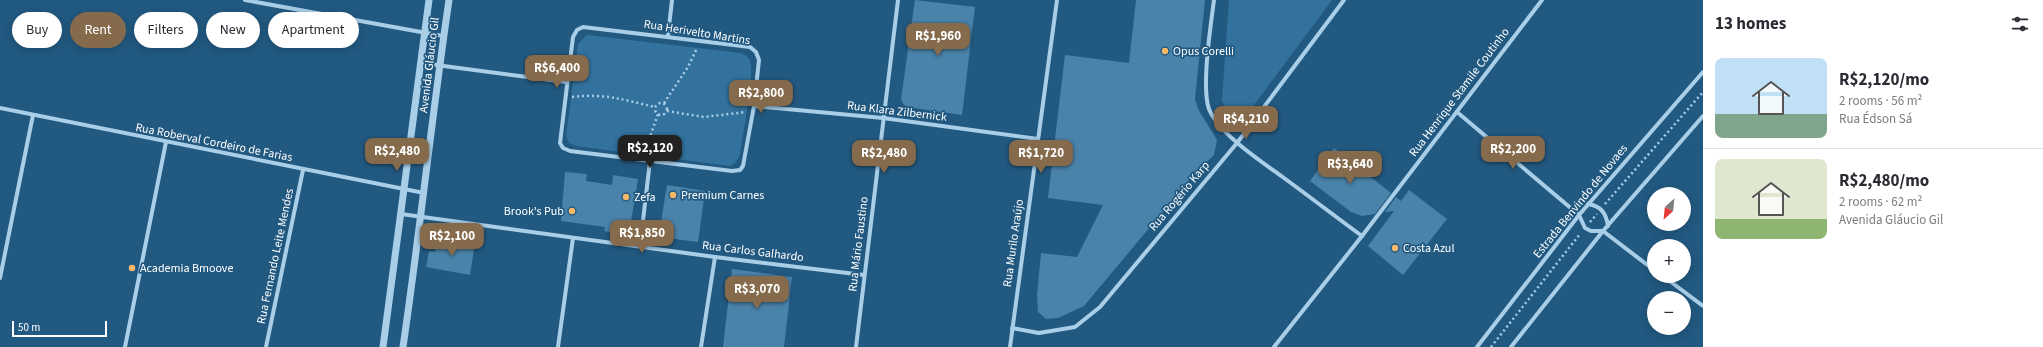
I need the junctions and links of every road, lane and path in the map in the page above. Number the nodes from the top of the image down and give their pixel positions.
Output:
1 (245, 0) edge
2 (429, 0) edge
3 (449, 0) edge
4 (672, 0) edge
5 (898, 0) edge
6 (1057, 0) edge
7 (1214, 0) edge
8 (1344, 0) edge
9 (1542, 0) edge
10 (424, 34) junction
11 (443, 36) junction
12 (668, 36) junction
13 (700, 40) junction
14 (420, 63) junction
15 (439, 65) junction
16 (1703, 72) edge
17 (566, 82) junction
18 (1703, 92) edge
19 (564, 98) junction
20 (664, 103) junction
21 (754, 106) junction
22 (655, 107) junction
23 (0, 108) edge
24 (667, 111) junction
25 (753, 111) junction
26 (1457, 112) junction
27 (658, 114) junction
28 (33, 115) junction
29 (1703, 116) edge
30 (883, 118) junction
31 (1038, 139) junction
32 (166, 142) junction
33 (1237, 143) junction
34 (643, 160) junction
35 (650, 161) junction
36 (303, 170) junction
37 (404, 190) junction
38 (424, 194) junction
39 (1588, 204) junction
40 (1601, 209) junction
41 (401, 214) junction
42 (1579, 215) junction
43 (422, 217) junction
44 (1608, 226) junction
45 (1585, 228) junction
46 (1603, 232) junction
47 (1362, 236) junction
48 (573, 238) junction
49 (640, 246) junction
50 (715, 257) junction
51 (1647, 265) edge
52 (864, 275) junction
53 (0, 278) edge
54 (1672, 283) edge
55 (1703, 306) edge
56 (1012, 328) junction
57 (125, 347) edge
58 (266, 347) edge
59 (384, 347) edge
60 (403, 347) edge
61 (558, 347) edge
62 (701, 347) edge
63 (856, 347) edge
64 (1010, 347) edge
65 (1274, 347) edge
66 (1477, 347) edge
67 (1492, 347) edge
68 (1511, 347) edge

1 - 10 street
2 - 10 street, Avenida Gláucio Gil
3 - 11 street, Avenida Gláucio Gil
4 - 12 street
5 - 30 street, Rua Mário Faustino
6 - 31 street, Rua Murilo Araújo
7 - 33 street
8 - 33 street, Rua Rogério Karp
9 - 26 street, Rua Henrique Stamile Coutinho
10 - 11 street
10 - 14 street, Avenida Gláucio Gil
11 - 15 street, Avenida Gláucio Gil
12 - 13 street, Rua Herivelto Martins
12 - 17 street, Rua Herivelto Martins
13 - 20 path
13 - 21 street, Rua Herivelto Martins
14 - 15 street
14 - 37 street, Avenida Gláucio Gil
15 - 17 street
15 - 38 street, Avenida Gláucio Gil
16 - 39 street, Estrada Benvindo de Novaes
17 - 19 street, Rua Herivelto Martins
18 - 40 path
19 - 22 path
19 - 34 street, Rua Herivelto Martins
20 - 22 path
20 - 24 path
21 - 25 street, Rua Herivelto Martins
21 - 30 street, Rua Klara Zilbernick
22 - 27 path
23 - 28 street, Rua Roberval Cordeiro de Farias
24 - 25 path
24 - 27 path
25 - 35 street, Rua Herivelto Martins
26 - 42 street
26 - 47 street, Rua Henrique Stamile Coutinho
27 - 34 path
28 - 32 street, Rua Roberval Cordeiro de Farias
28 - 53 street
29 - 44 street
30 - 31 street, Rua Klara Zilbernick
30 - 52 street, Rua Mário Faustino
31 - 56 street, Rua Murilo Araújo
32 - 36 street, Rua Roberval Cordeiro de Farias
32 - 57 street
33 - 47 street
33 - 56 street, Rua Rogério Karp
34 - 35 street, Rua Herivelto Martins
35 - 49 street
36 - 37 street, Rua Roberval Cordeiro de Farias
36 - 58 street, Rua Fernando Leite Mendes
37 - 38 street, Rua Roberval Cordeiro de Farias
37 - 41 street, Avenida Gláucio Gil
38 - 43 street, Avenida Gláucio Gil
39 - 40 street
39 - 42 street, Estrada Benvindo de Novaes
40 - 44 street
40 - 45 path
41 - 43 street, Rua Carlos Galhardo
41 - 59 street, Avenida Gláucio Gil
42 - 45 street
42 - 66 street, Estrada Benvindo de Novaes
43 - 48 street, Rua Carlos Galhardo
43 - 60 street, Avenida Gláucio Gil
44 - 46 street
45 - 46 street
45 - 67 path
46 - 51 street
46 - 68 street
47 - 65 street, Rua Henrique Stamile Coutinho
48 - 49 street, Rua Carlos Galhardo
48 - 61 street
49 - 50 street, Rua Carlos Galhardo
50 - 52 street, Rua Carlos Galhardo
50 - 62 street
52 - 63 street, Rua Mário Faustino
54 - 55 street
56 - 64 street, Rua Murilo Araújo

